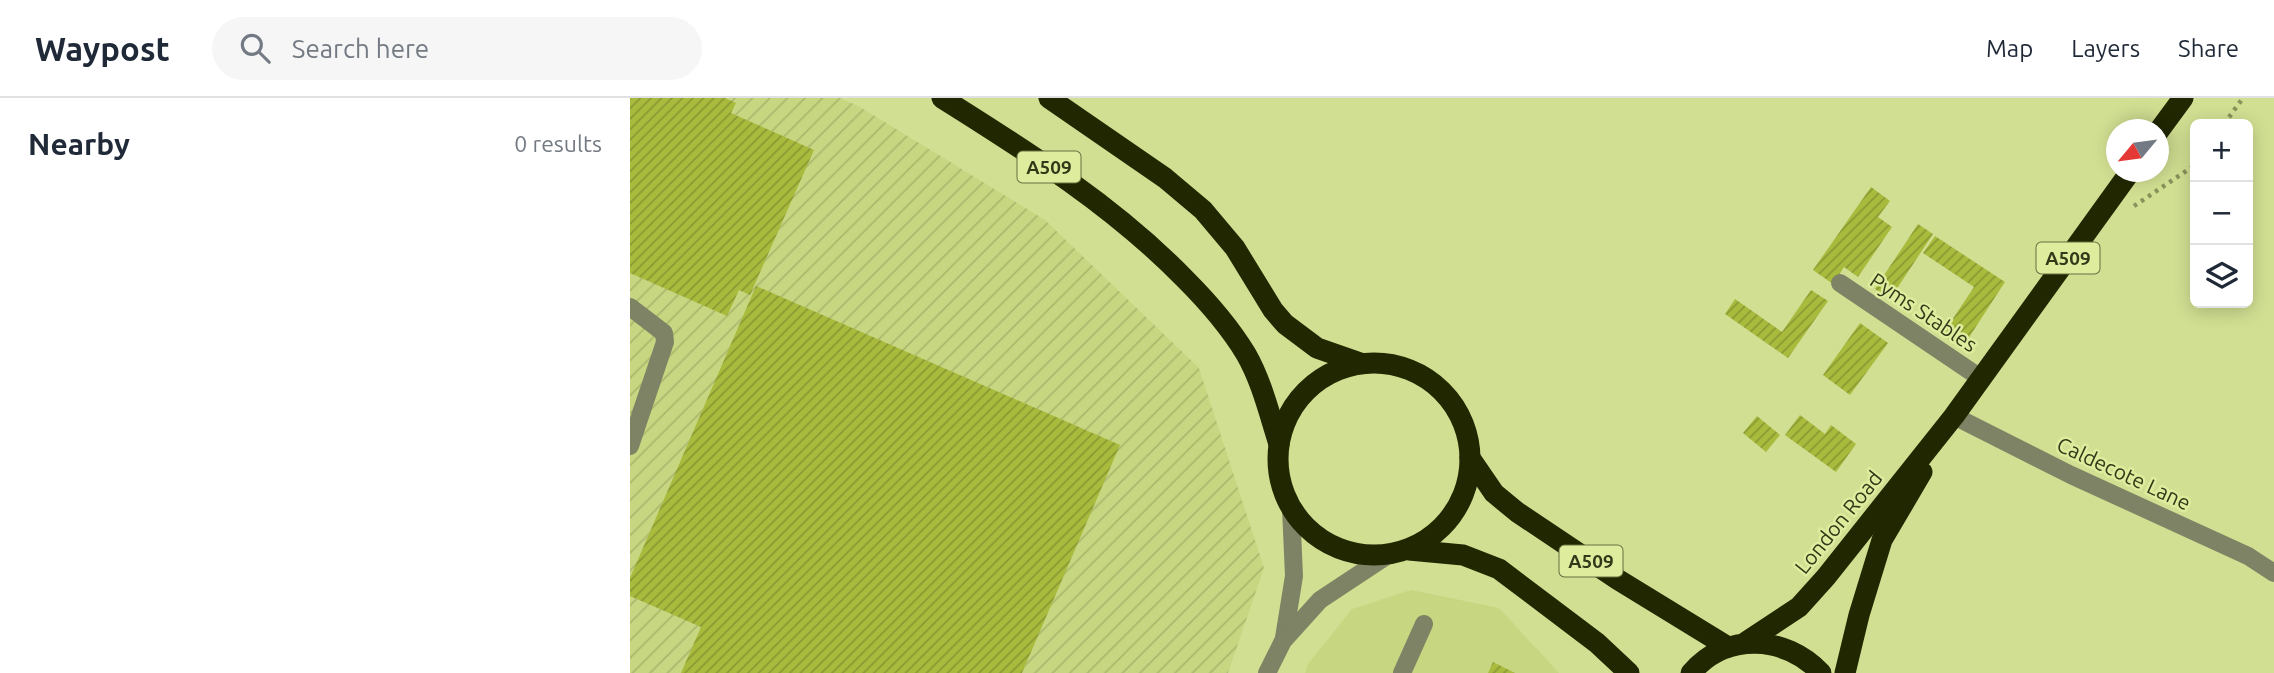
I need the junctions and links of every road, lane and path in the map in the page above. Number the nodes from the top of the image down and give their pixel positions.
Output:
1 (942, 98) edge
2 (1049, 98) edge
3 (2182, 98) edge
4 (2243, 98) edge
5 (2167, 119) edge
6 (2228, 119) edge
7 (2123, 182) edge
8 (1840, 283) dead end
9 (630, 307) edge
10 (1360, 363) junction
11 (1982, 379) junction
12 (1954, 416) junction
13 (1279, 444) junction
14 (630, 446) edge
15 (1469, 458) junction
16 (1291, 508) junction
17 (1398, 552) junction
18 (2274, 573) edge
19 (1424, 624) dead end
20 (1283, 641) junction
21 (1737, 645) junction
22 (1268, 673) edge
23 (1402, 673) edge
24 (1629, 673) edge
25 (1691, 673) edge
26 (1821, 673) edge
27 (1845, 673) edge

1 - 13 highway, A509
2 - 10 highway, A509
3 - 5 highway
4 - 6 path
7 - 11 highway, London Road / A509
8 - 11 street, Pyms Stables
9 - 14 street
10 - 13 highway
10 - 15 highway
11 - 12 highway, London Road / A509
12 - 18 street, Caldecote Lane
12 - 21 highway, London Road / A509
12 - 27 highway, London Road / A509
13 - 16 highway
15 - 17 highway
15 - 21 highway, A509
16 - 17 highway
16 - 20 street
17 - 20 street
17 - 24 highway, A509
19 - 23 street
20 - 22 street
21 - 25 highway, London Road
21 - 26 highway

